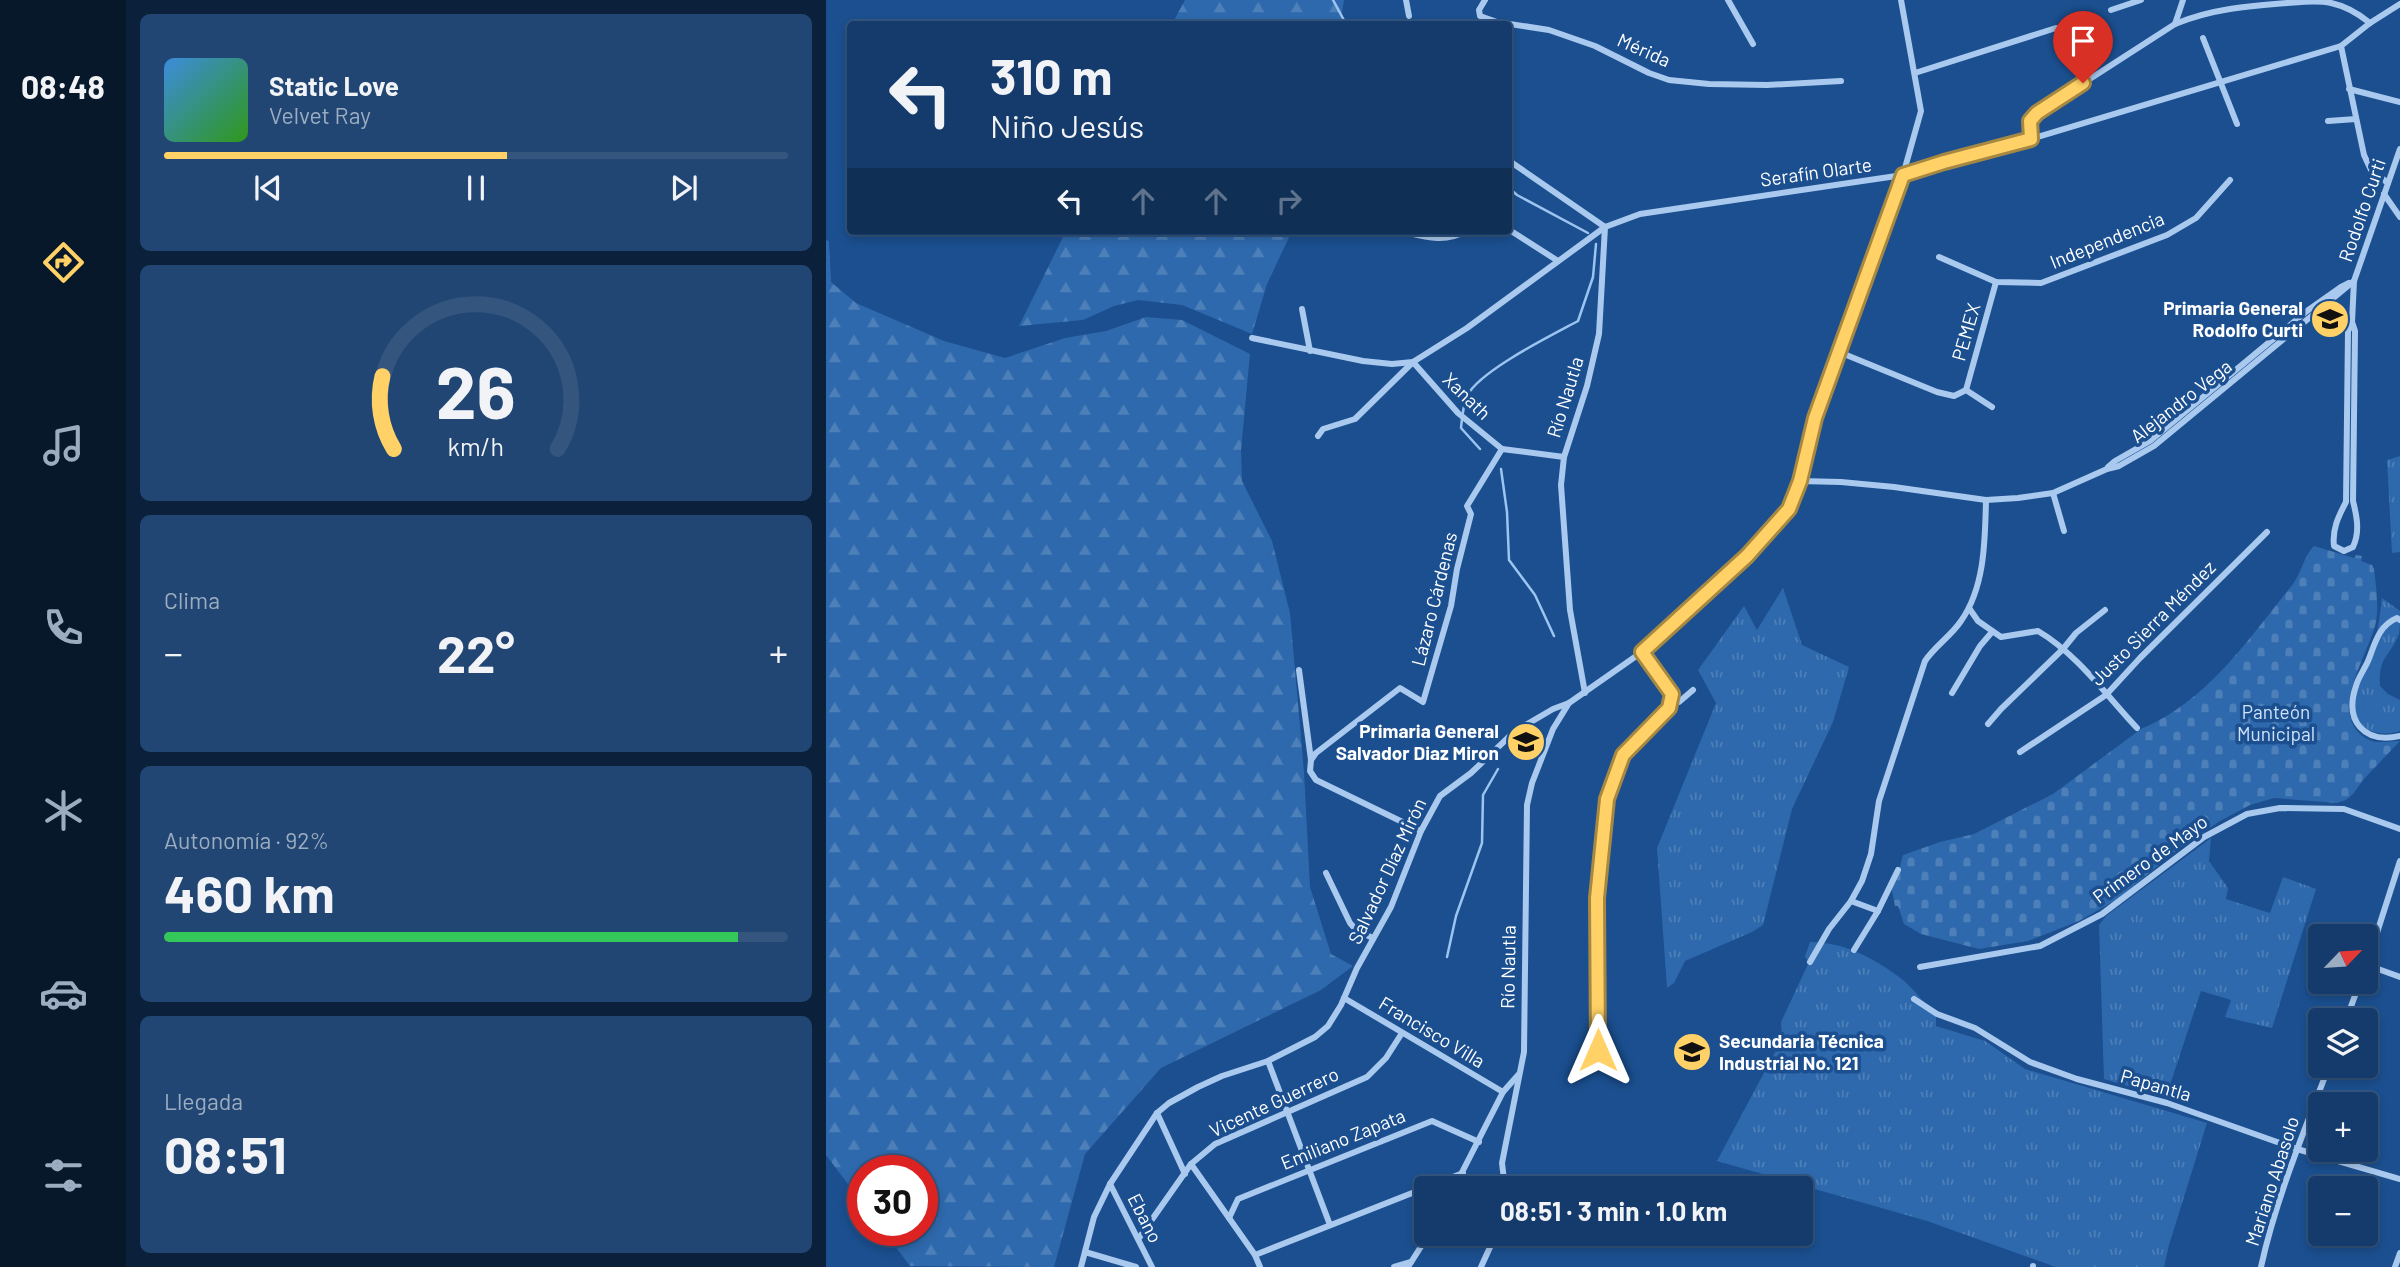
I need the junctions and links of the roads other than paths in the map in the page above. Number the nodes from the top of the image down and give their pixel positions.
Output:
1 (1406, 0) edge
2 (1485, 0) edge
3 (1728, 0) edge
4 (1900, 0) edge
5 (2141, 0) edge
6 (2183, 0) edge
7 (2389, 0) edge
8 (2400, 4) edge
9 (2391, 9) junction
10 (2111, 10) dead end
11 (1409, 16) dead end
12 (1494, 21) edge
13 (2370, 23) junction
14 (1512, 24) edge
15 (2175, 24) junction
16 (2056, 27) dead end
17 (2203, 38) dead end
18 (1752, 44) dead end
19 (2341, 46) junction
20 (1915, 73) junction
21 (2221, 80) junction
22 (1841, 81) dead end
23 (2349, 89) junction
24 (2400, 102) edge
25 (2356, 119) junction
26 (2328, 121) dead end
27 (2237, 124) dead end
28 (2031, 139) junction
29 (2400, 149) edge
30 (1512, 162) edge
31 (1903, 175) junction
32 (2230, 180) dead end
33 (2388, 183) junction
34 (2384, 194) junction
35 (2400, 217) edge
36 (1605, 227) junction
37 (1512, 232) edge
38 (1415, 235) edge
39 (1459, 235) edge
40 (1940, 257) dead end
41 (1558, 261) junction
42 (2354, 281) junction
43 (1996, 282) junction
44 (1303, 309) dead end
45 (1252, 338) dead end
46 (1310, 351) junction
47 (1839, 352) junction
48 (1413, 362) junction
49 (1966, 390) junction
50 (1992, 407) dead end
51 (1318, 436) dead end
52 (1502, 450) junction
53 (1564, 457) junction
54 (1800, 481) junction
55 (2053, 494) junction
56 (1986, 500) junction
57 (2349, 502) junction
58 (2064, 531) dead end
59 (2267, 532) dead end
60 (1969, 608) junction
61 (2105, 610) dead end
62 (2400, 620) edge
63 (1992, 632) junction
64 (2063, 649) junction
65 (1642, 652) junction
66 (1299, 670) dead end
67 (1693, 690) dead end
68 (1586, 693) junction
69 (1952, 693) dead end
70 (2106, 695) junction
71 (1671, 702) junction
72 (1569, 703) junction
73 (1988, 724) dead end
74 (2137, 728) dead end
75 (2400, 736) edge
76 (2020, 752) dead end
77 (1311, 760) junction
78 (2400, 829) edge
79 (1421, 831) junction
80 (2400, 861) edge
81 (1898, 870) dead end
82 (1326, 873) dead end
83 (1851, 901) junction
84 (1878, 911) junction
85 (2378, 929) edge
86 (1373, 938) junction
87 (1854, 950) dead end
88 (1810, 962) dead end
89 (1920, 967) dead end
90 (2378, 970) edge
91 (2400, 977) edge
92 (1344, 998) junction
93 (1914, 999) dead end
94 (1402, 1033) junction
95 (1601, 1060) dead end
96 (1268, 1061) junction
97 (1521, 1073) junction
98 (2324, 1078) edge
99 (1503, 1092) junction
100 (1287, 1112) junction
101 (1157, 1113) junction
102 (1479, 1142) junction
103 (2297, 1149) junction
104 (1191, 1164) junction
105 (1309, 1169) junction
106 (1462, 1173) junction
107 (1185, 1174) junction
108 (1460, 1176) edge
109 (1504, 1176) edge
110 (2400, 1179) edge
111 (1110, 1184) junction
112 (1229, 1218) junction
113 (1330, 1225) junction
114 (1139, 1238) junction
115 (1422, 1246) edge
116 (1491, 1246) edge
117 (1085, 1252) junction
118 (2400, 1253) edge
119 (1255, 1255) junction
120 (1410, 1265) edge
121 (1081, 1267) edge
122 (1136, 1267) edge
123 (1152, 1267) edge
124 (1260, 1267) edge
125 (1394, 1267) edge
126 (1481, 1267) edge
127 (2261, 1267) edge
128 (2395, 1267) edge

1 - 11 street
2 - 12 street, Mérida
3 - 18 street
4 - 20 street, Salvador Díaz Mirón
5 - 10 street
6 - 15 street
7 - 9 street
8 - 9 street, Serafín Olarte
9 - 13 street, Serafín Olarte
13 - 15 street
13 - 19 street, Serafín Olarte
14 - 22 street, Mérida
15 - 28 street
16 - 20 street
17 - 21 street
19 - 21 street, Serafín Olarte
19 - 23 street
20 - 31 street, Salvador Díaz Mirón
21 - 27 street
21 - 28 street, Serafín Olarte
23 - 24 street
23 - 25 street
25 - 26 street
25 - 33 street
28 - 31 street, Serafín Olarte
29 - 33 street, Rodolfo Curti
30 - 36 street
31 - 36 street, Serafín Olarte
31 - 47 street, Salvador Díaz Mirón
32 - 43 street, Independencia
33 - 34 street, Rodolfo Curti
34 - 35 street
34 - 42 street, Rodolfo Curti
36 - 41 street, Serafín Olarte
36 - 53 street, Río Nautla
37 - 41 street
38 - 39 street
40 - 43 street, Independencia
41 - 48 street, Serafín Olarte
42 - 55 street, Alejandro Vega
42 - 57 street, Rodolfo Curti
43 - 49 street, PEMEX
44 - 46 street
45 - 46 street
46 - 48 street
47 - 49 street
47 - 54 street, Salvador Díaz Mirón
48 - 51 street, Serafín Olarte
48 - 52 street, Xanath
49 - 50 street
52 - 53 street
52 - 77 street, Lázaro Cárdenas
53 - 68 street, Río Nautla
54 - 56 street, Alejandro Vega
54 - 65 street, Salvador Díaz Mirón
55 - 56 street, Alejandro Vega
55 - 58 street
56 - 60 street
57 - 57 street
59 - 70 street, Justo Sierra Méndez
60 - 63 street
60 - 83 street
61 - 64 street
62 - 75 street
63 - 64 street
63 - 69 street
64 - 70 street
64 - 73 street
65 - 68 street, Salvador Díaz Mirón
65 - 71 street
66 - 77 street
67 - 71 street
68 - 72 street, Salvador Díaz Mirón
70 - 74 street
70 - 76 street, Justo Sierra Méndez
71 - 95 street
72 - 79 street, Salvador Díaz Mirón
72 - 97 street, Río Nautla
77 - 79 street
78 - 89 street, Primero de Mayo
79 - 86 street, Salvador Díaz Mirón
80 - 85 street
81 - 84 street
82 - 86 street
83 - 84 street
83 - 88 street
84 - 87 street
86 - 92 street, Salvador Díaz Mirón
90 - 91 street
92 - 94 street, Francisco Villa
92 - 96 street, Salvador Díaz Mirón
93 - 103 street, Papantla
94 - 99 street, Francisco Villa
94 - 100 street, Vicente Guerrero
96 - 100 street
96 - 101 street, Salvador Díaz Mirón
97 - 99 street
97 - 109 street, Río Nautla
98 - 103 street, Mariano Abasolo
99 - 102 street
100 - 104 street, Vicente Guerrero
100 - 105 street
101 - 107 street
101 - 111 street, Salvador Díaz Mirón
102 - 105 street, Emiliano Zapata
102 - 106 street
103 - 110 street, Papantla
103 - 127 street, Mariano Abasolo
104 - 107 street, Vicente Guerrero
104 - 112 street
105 - 112 street, Emiliano Zapata
105 - 113 street
106 - 108 street
106 - 113 street
107 - 114 street, Vicente Guerrero
111 - 114 street, Ebano
111 - 117 street, Salvador Díaz Mirón
112 - 119 street
113 - 119 street
114 - 123 street, Ebano
115 - 120 street
116 - 126 street
117 - 121 street, Salvador Díaz Mirón
117 - 122 street
118 - 128 street
119 - 124 street
120 - 125 street

